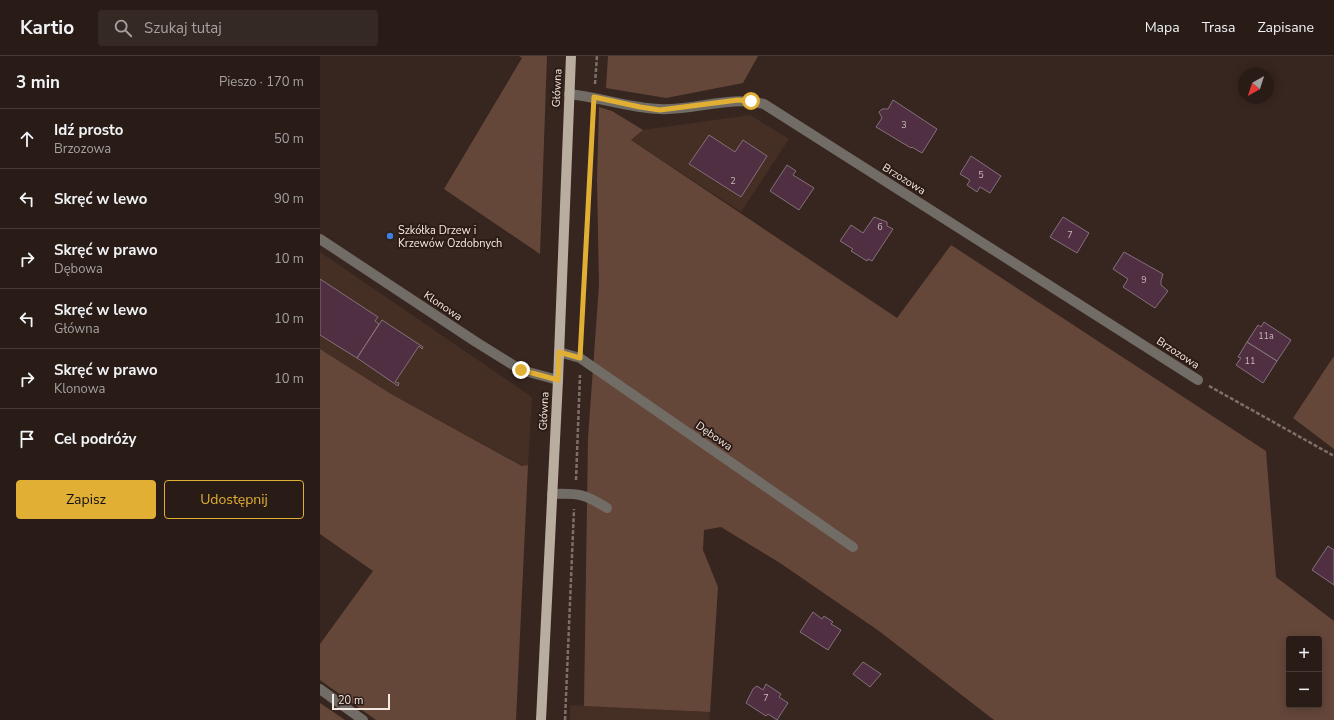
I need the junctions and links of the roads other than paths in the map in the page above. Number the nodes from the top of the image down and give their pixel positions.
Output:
1 (571, 56) edge
2 (569, 94) junction
3 (320, 238) edge
4 (559, 352) junction
5 (558, 380) junction
6 (1198, 380) road end
7 (552, 494) junction
8 (607, 508) dead end
9 (853, 547) dead end
10 (320, 689) edge
11 (363, 720) edge
12 (541, 720) edge

1 - 2 main road, Główna
2 - 4 main road, Główna
2 - 6 street, Brzozowa
3 - 5 street, Klonowa
4 - 5 main road, Główna
4 - 9 street, Dębowa
5 - 7 main road, Główna
7 - 8 street
7 - 12 main road, Główna
10 - 11 street

